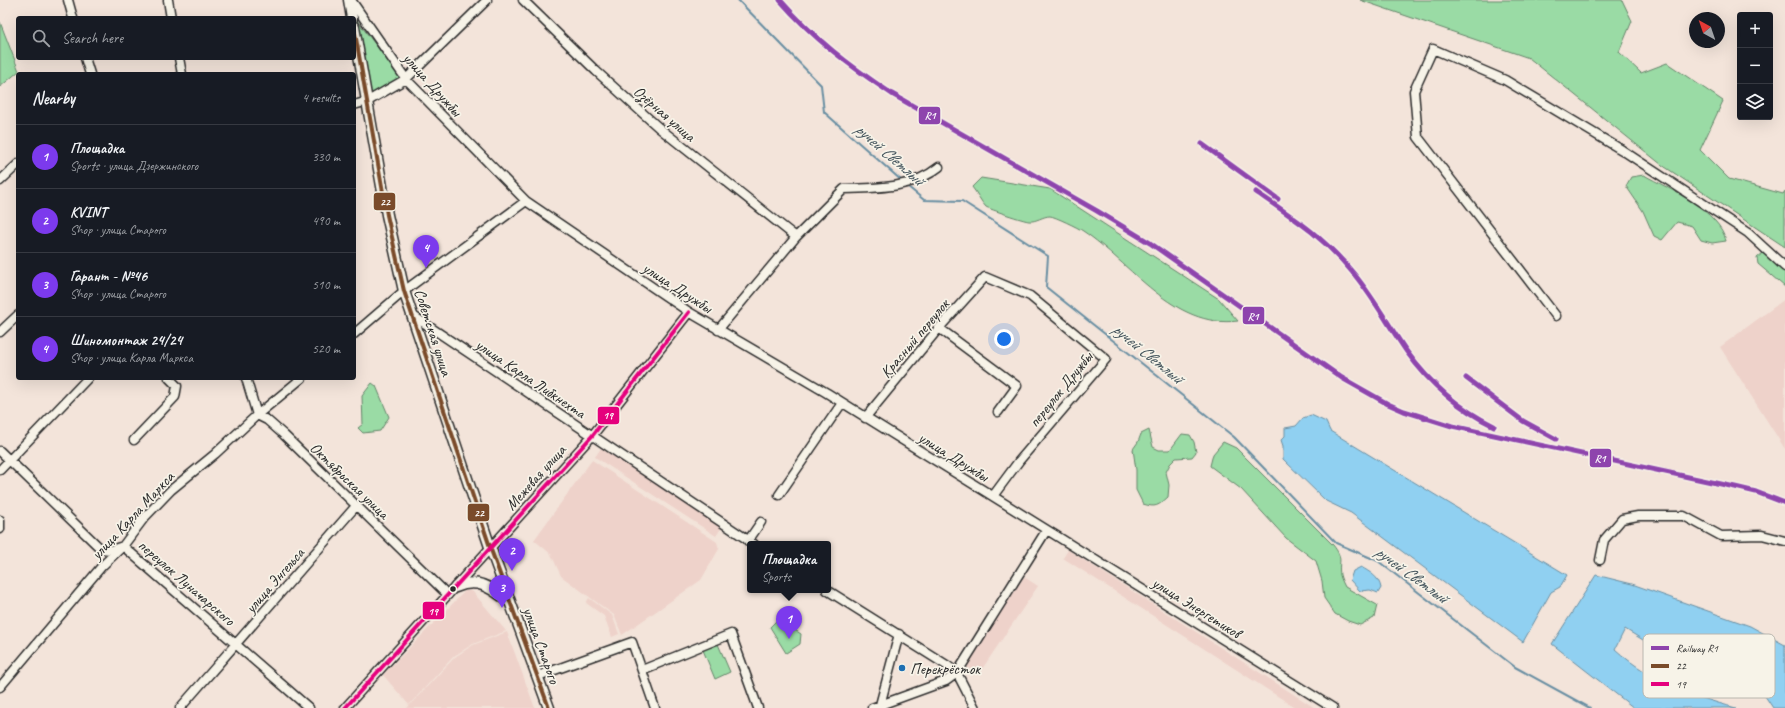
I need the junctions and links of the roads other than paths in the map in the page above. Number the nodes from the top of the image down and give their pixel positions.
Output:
1 (68, 0) edge
2 (168, 0) edge
3 (350, 0) edge
4 (487, 0) edge
5 (523, 0) edge
6 (72, 16) edge
7 (171, 16) edge
8 (352, 16) edge
9 (356, 38) edge
10 (86, 60) edge
11 (179, 60) edge
12 (89, 72) edge
13 (182, 72) edge
14 (406, 79) junction
15 (368, 102) junction
16 (356, 105) edge
17 (16, 166) edge
18 (939, 167) dead end
19 (0, 181) edge
20 (526, 201) junction
21 (796, 237) junction
22 (1785, 267) edge
23 (985, 277) joint
24 (404, 291) junction
25 (689, 312) junction
26 (412, 315) junction
27 (1556, 316) dead end
28 (16, 317) edge
29 (939, 328) junction
30 (718, 330) junction
31 (0, 332) edge
32 (356, 332) edge
33 (86, 380) edge
34 (171, 380) edge
35 (247, 380) edge
36 (300, 380) edge
37 (842, 403) junction
38 (998, 412) dead end
39 (257, 415) junction
40 (866, 418) junction
41 (592, 436) junction
42 (134, 440) dead end
43 (0, 451) edge
44 (10, 459) junction
45 (0, 470) edge
46 (779, 495) dead end
47 (993, 496) junction
48 (356, 506) junction
49 (0, 520) edge
50 (761, 522) dead end
51 (0, 529) edge
52 (1046, 531) junction
53 (750, 541) edge
54 (752, 541) edge
55 (1785, 541) edge
56 (123, 546) junction
57 (490, 547) junction
58 (101, 549) junction
59 (1600, 560) dead end
60 (102, 566) junction
61 (456, 586) junction
62 (831, 592) edge
63 (448, 595) junction
64 (510, 602) junction
65 (898, 634) junction
66 (237, 644) junction
67 (642, 670) junction
68 (957, 674) junction
69 (538, 676) junction
70 (0, 687) edge
71 (881, 706) edge
72 (180, 708) edge
73 (309, 708) edge
74 (345, 708) edge
75 (550, 708) edge
76 (655, 708) edge
77 (758, 708) edge
78 (872, 708) edge
79 (975, 708) edge
80 (1333, 708) edge

1 - 6 street
2 - 7 street
3 - 8 street
3 - 14 street, улица Дружбы
4 - 14 street
5 - 21 street, Озёрная улица
9 - 15 street, Советская улица
10 - 12 street
11 - 13 street
14 - 15 street
14 - 20 street, улица Дружбы
15 - 16 street
15 - 24 street, Советская улица
17 - 19 street
18 - 21 street
20 - 24 street
20 - 25 street, улица Дружбы
21 - 30 street
22 - 27 street
23 - 29 street, Красный переулок
23 - 47 street, переулок Дружбы
24 - 26 street, Советская улица
24 - 32 street
25 - 30 street, улица Дружбы
25 - 41 street, Межевая улица
26 - 41 street, улица Карла Либкнехта
26 - 57 street, Советская улица
28 - 31 street
29 - 38 street
29 - 40 street, Красный переулок
30 - 37 street, улица Дружбы
33 - 44 street
34 - 42 street
35 - 39 street
36 - 39 street, улица Карла Маркса
37 - 40 street, улица Дружбы
37 - 46 street
39 - 48 street, Октябрьская улица
39 - 56 street, улица Карла Маркса
40 - 47 street, улица Дружбы
41 - 53 street, улица Карла Либкнехта
41 - 57 street, Межевая улица
43 - 44 street
44 - 45 street
44 - 58 street
47 - 52 street, улица Дружбы
48 - 63 street, Октябрьская улица
48 - 66 street, улица Энгельса
49 - 51 street
50 - 54 street
52 - 68 street
52 - 80 street, улица Энергетиков
55 - 59 street
56 - 58 street, переулок Луначарского
56 - 60 street, улица Карла Маркса
56 - 66 street, переулок Луначарского
57 - 61 street, Межевая улица
57 - 64 street, улица Старого
58 - 60 street
60 - 70 street, улица Карла Маркса
61 - 63 street, Межевая улица
61 - 64 street
62 - 65 street
63 - 74 street, Межевая улица
64 - 69 street, улица Старого
65 - 68 street
65 - 71 street
66 - 72 street, улица Энгельса
66 - 73 street, переулок Луначарского
67 - 69 street
67 - 76 street
67 - 77 street
68 - 71 street
68 - 79 street
69 - 75 street, улица Старого
71 - 78 street

